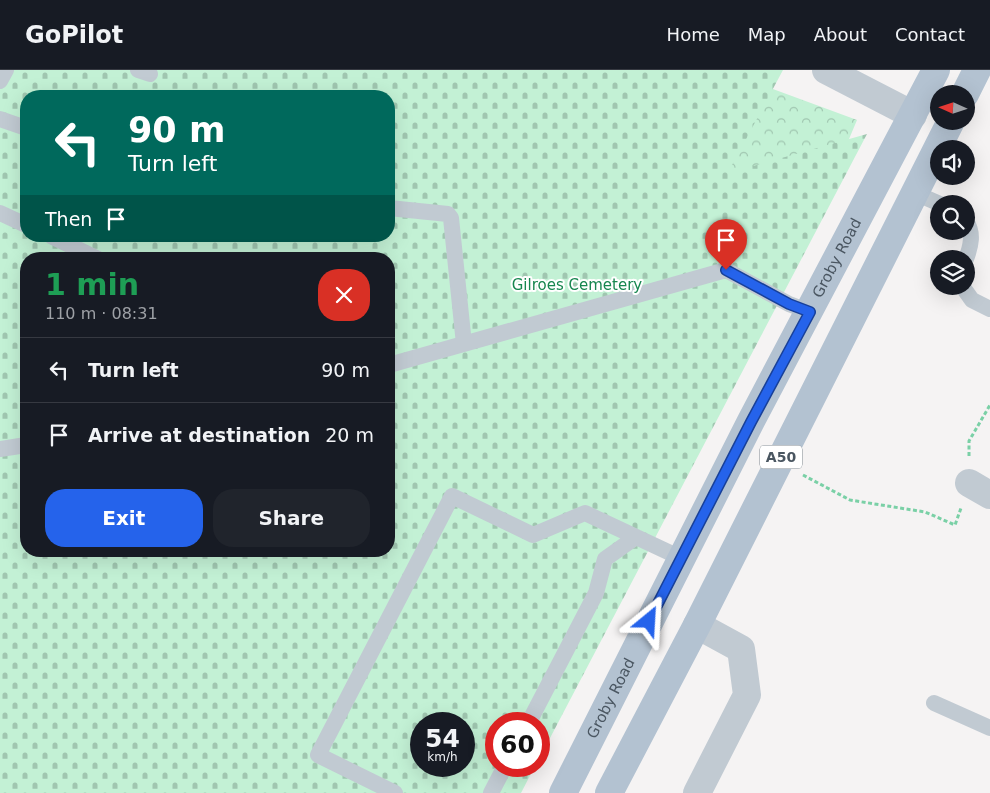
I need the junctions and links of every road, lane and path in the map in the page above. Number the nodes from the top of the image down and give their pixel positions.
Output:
1 (6, 70) edge
2 (826, 70) edge
3 (936, 70) edge
4 (977, 70) edge
5 (0, 81) edge
6 (970, 85) edge
7 (913, 115) junction
8 (0, 119) edge
9 (20, 126) edge
10 (946, 130) edge
11 (915, 193) junction
12 (930, 200) edge
13 (395, 209) edge
14 (0, 213) edge
15 (20, 221) edge
16 (63, 242) edge
17 (84, 252) edge
18 (968, 295) edge
19 (990, 309) edge
20 (810, 312) junction
21 (464, 344) junction
22 (395, 362) edge
23 (990, 405) edge
24 (20, 445) edge
25 (0, 449) edge
26 (779, 461) junction
27 (979, 489) edge
28 (636, 536) junction
29 (681, 558) junction
30 (697, 625) junction
31 (934, 703) dead end
32 (534, 712) edge
33 (990, 728) edge
34 (499, 777) edge
35 (395, 793) edge
36 (491, 793) edge
37 (563, 793) edge
38 (609, 793) edge
39 (698, 793) edge

1 - 5 lane
2 - 7 street
3 - 7 main road, Groby Road / A50
4 - 6 main road
7 - 20 main road, Groby Road / A50
8 - 9 lane
10 - 11 main road, A50
11 - 12 lane
11 - 26 main road, A50
13 - 21 lane
14 - 15 lane
16 - 17 lane
18 - 19 lane
20 - 21 lane
20 - 29 main road, Groby Road / A50
21 - 22 lane
23 - 27 path
24 - 25 lane
26 - 27 path
26 - 30 main road, A50
28 - 29 lane
28 - 32 lane
28 - 35 lane
29 - 37 main road, Groby Road / A50
30 - 38 main road, A50
30 - 39 street
31 - 33 lane
34 - 36 lane

